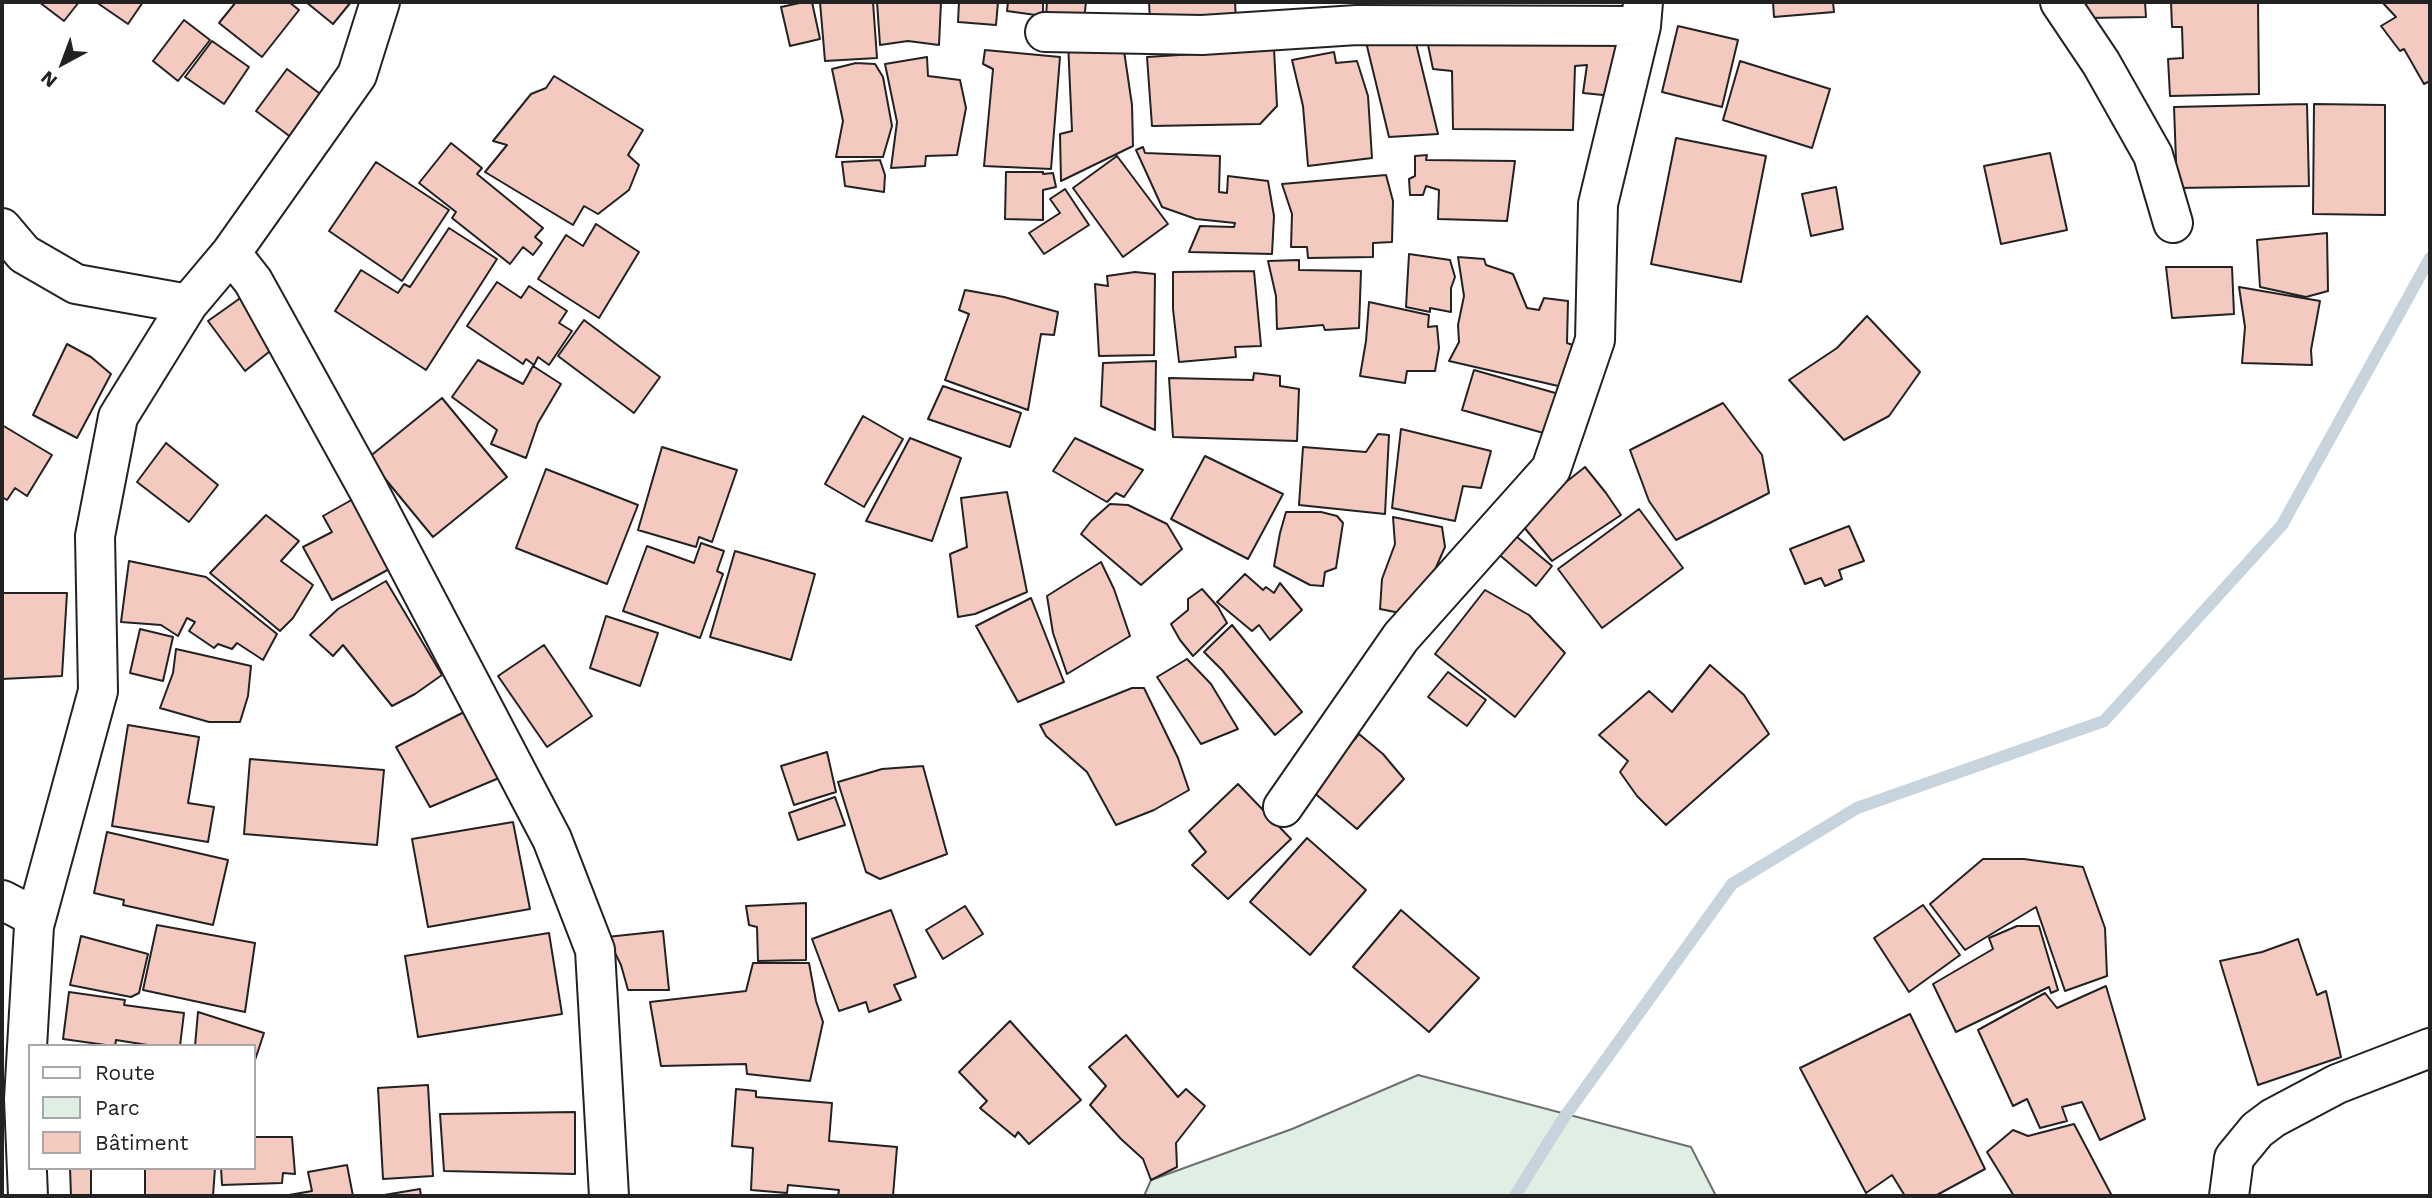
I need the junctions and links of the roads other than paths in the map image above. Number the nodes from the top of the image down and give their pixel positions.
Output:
1 (380, 2) edge
2 (2060, 2) edge
3 (1642, 14) edge
4 (1045, 32) dead end
5 (2173, 223) dead end
6 (2, 228) edge
7 (231, 253) junction
8 (188, 304) junction
9 (1283, 807) dead end
10 (2, 901) edge
11 (34, 926) junction
12 (2430, 1048) edge
13 (28, 1196) edge
14 (609, 1196) edge
15 (2229, 1196) edge

1 - 7 street
2 - 5 street
3 - 4 street
3 - 9 street
6 - 8 street
7 - 8 street
7 - 14 street
8 - 11 street
10 - 11 street
11 - 13 street
12 - 15 street

